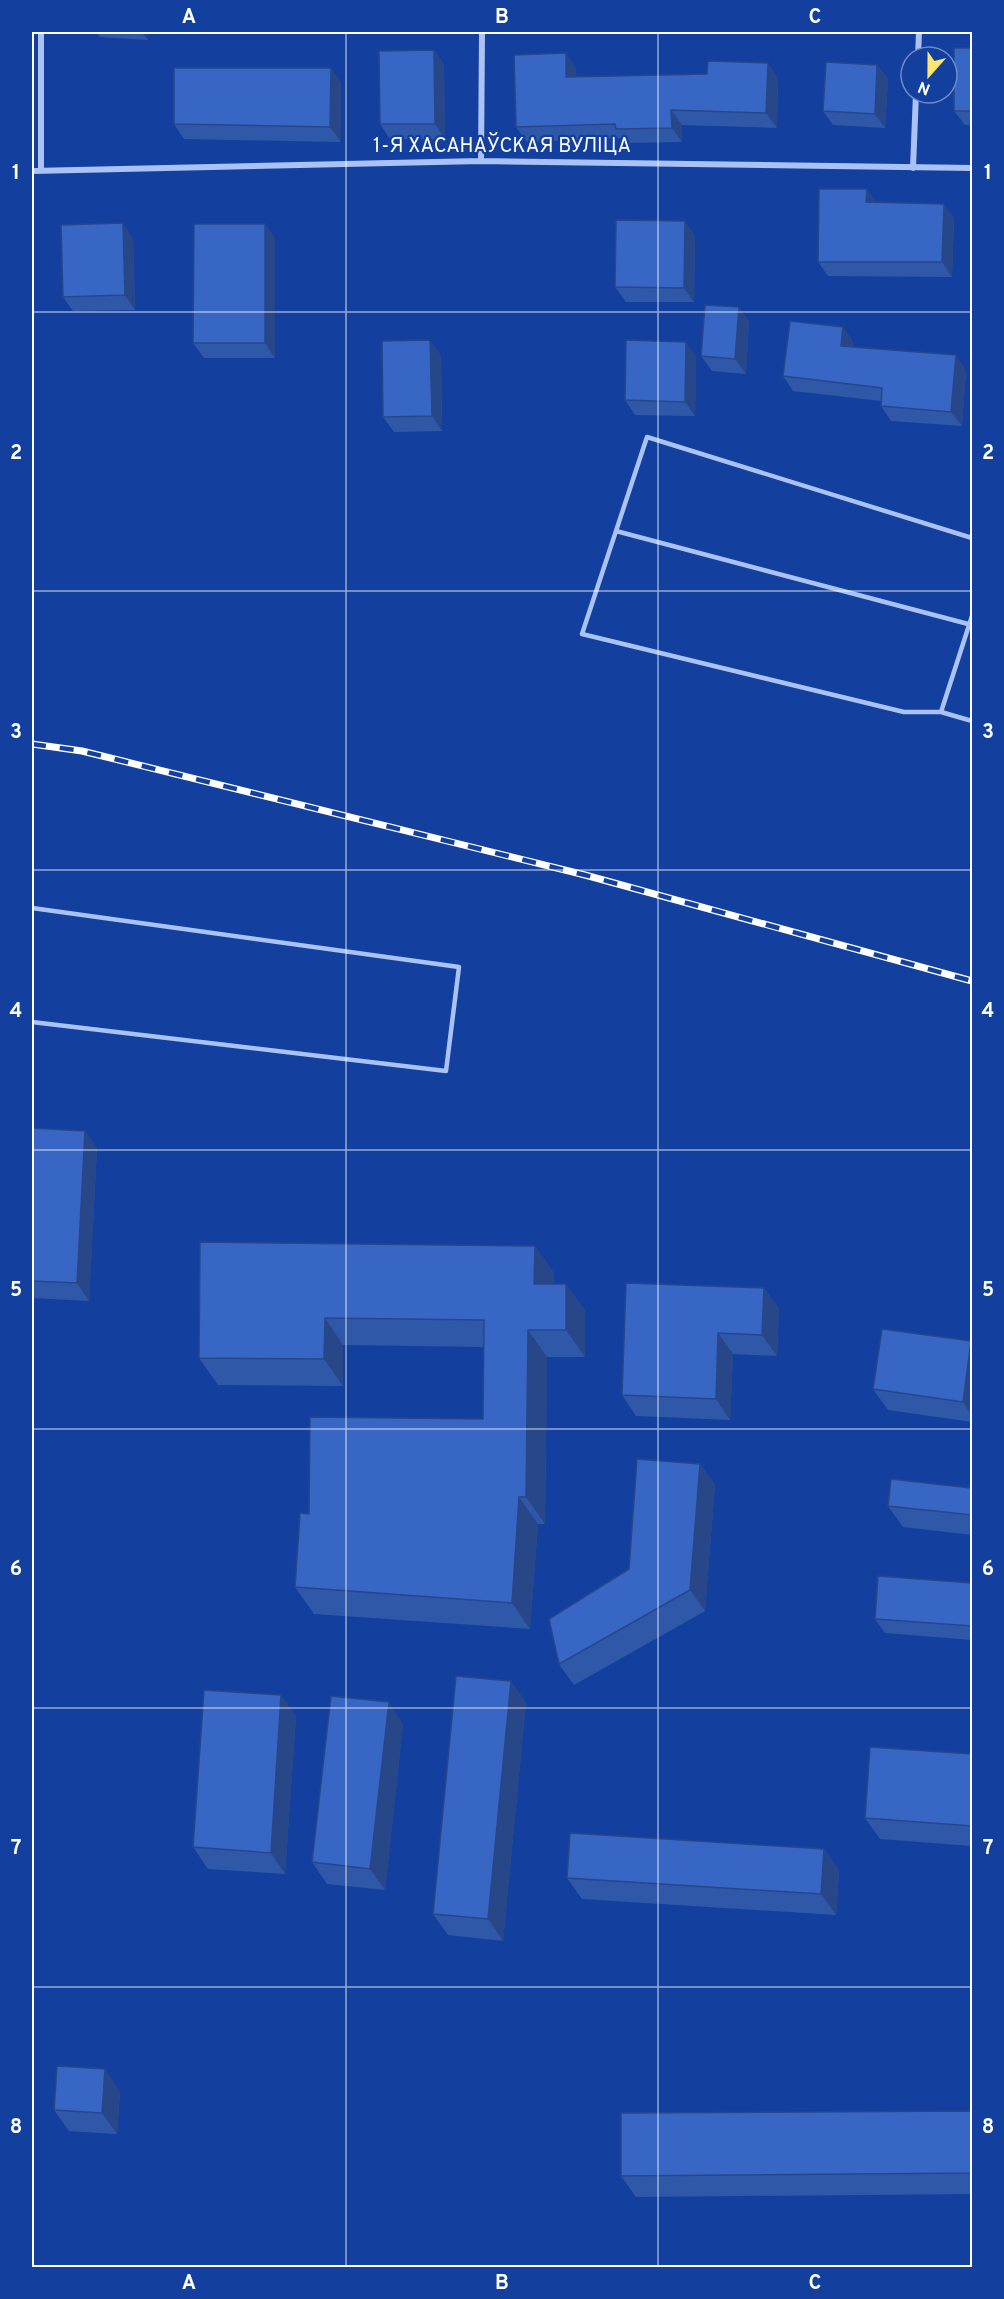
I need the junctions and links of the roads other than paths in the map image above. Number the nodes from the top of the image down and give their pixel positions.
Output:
1 (41, 32) edge
2 (482, 32) edge
3 (916, 105) edge
4 (482, 161) junction
5 (913, 168) junction
6 (972, 168) edge
7 (32, 171) edge
8 (41, 171) junction
9 (616, 531) junction
10 (972, 538) edge
11 (972, 616) edge
12 (971, 624) edge
13 (941, 712) junction
14 (972, 720) edge
15 (32, 908) edge
16 (32, 1022) edge

1 - 8 street
2 - 4 street
3 - 5 street
4 - 5 street, 1-Я ХАСАНАЎСКАЯ ВУЛІЦА
4 - 8 street, 1-Я ХАСАНАЎСКАЯ ВУЛІЦА
5 - 6 street, 1-Я ХАСАНАЎСКАЯ ВУЛІЦА
7 - 8 street, 1-Я ХАСАНАЎСКАЯ ВУЛІЦА
9 - 10 lane
9 - 12 lane
9 - 13 lane
11 - 12 lane
12 - 13 lane
13 - 14 lane
15 - 16 lane

